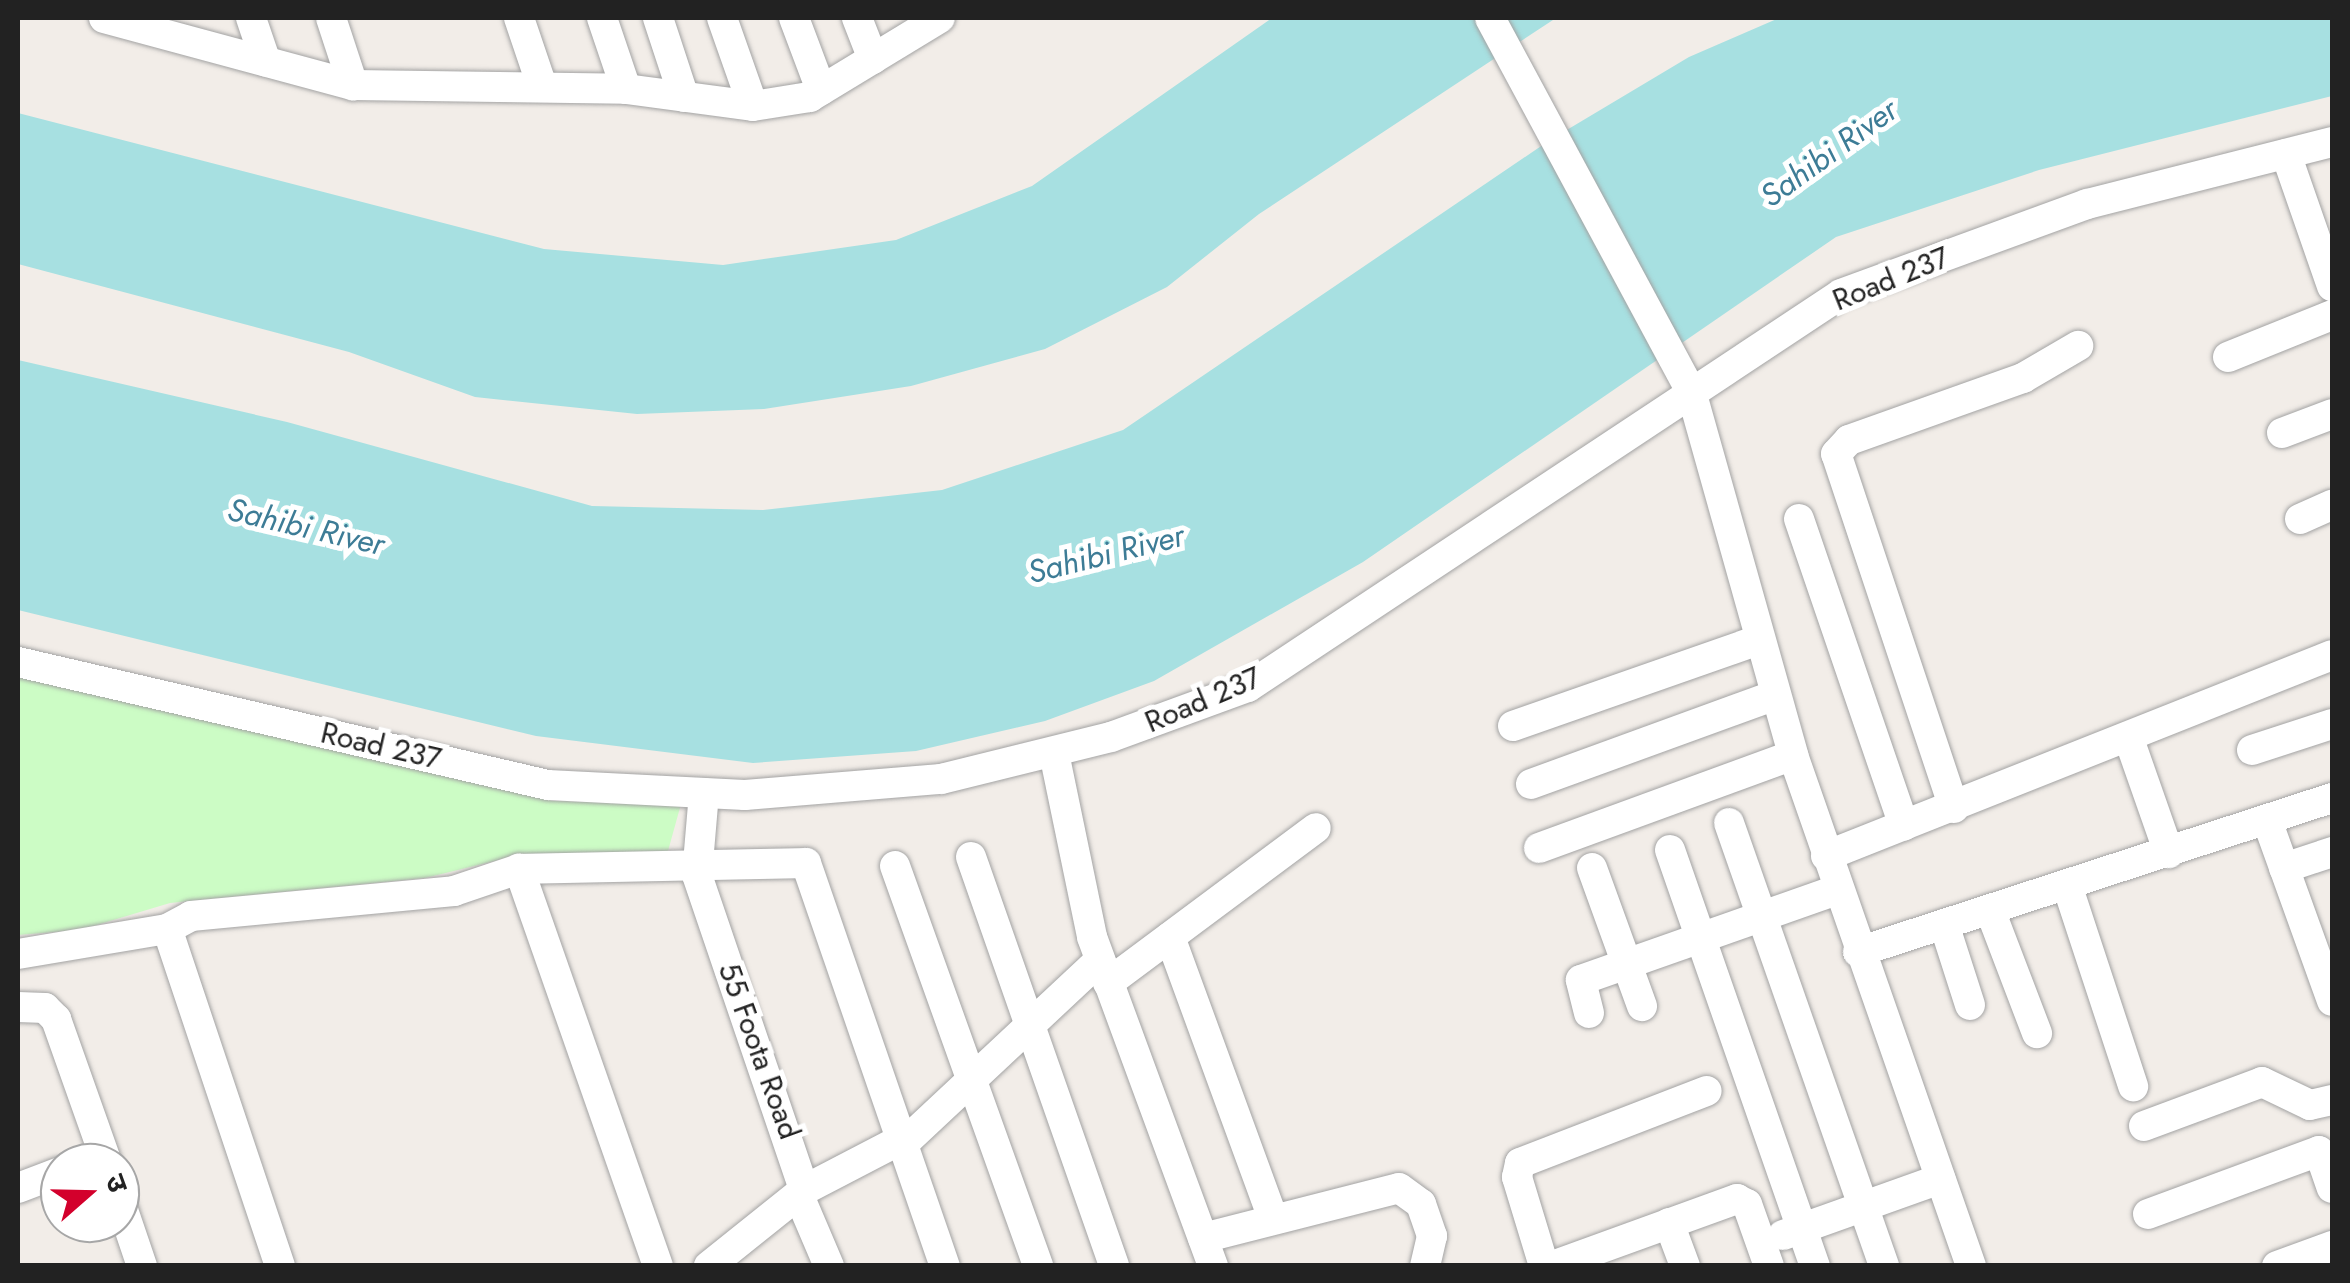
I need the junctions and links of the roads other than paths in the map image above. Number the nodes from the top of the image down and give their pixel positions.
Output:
1 (105, 18) edge
2 (251, 18) edge
3 (330, 18) edge
4 (519, 18) edge
5 (602, 18) edge
6 (658, 18) edge
7 (722, 18) edge
8 (794, 18) edge
9 (857, 18) edge
10 (1490, 18) edge
11 (932, 20) edge
12 (188, 29) edge
13 (873, 59) junction
14 (266, 62) junction
15 (353, 85) junction
16 (542, 86) junction
17 (626, 89) junction
18 (821, 90) junction
19 (684, 97) junction
20 (753, 106) junction
21 (2332, 142) edge
22 (2286, 154) junction
23 (2331, 275) edge
24 (2332, 315) edge
25 (2078, 346) dead end
26 (2228, 357) dead end
27 (1691, 391) junction
28 (2332, 414) edge
29 (2282, 433) dead end
30 (2332, 505) edge
31 (2300, 518) dead end
32 (1799, 519) dead end
33 (1758, 640) junction
34 (2332, 655) edge
35 (18, 662) edge
36 (1775, 695) junction
37 (2332, 724) edge
38 (1512, 726) dead end
39 (2129, 740) junction
40 (2252, 750) dead end
41 (1054, 753) junction
42 (1794, 754) junction
43 (1532, 784) dead end
44 (704, 793) junction
45 (2332, 798) edge
46 (1954, 808) junction
47 (1729, 823) dead end
48 (2268, 823) junction
49 (1904, 826) junction
50 (1316, 828) dead end
51 (1540, 848) dead end
52 (1670, 850) dead end
53 (2332, 852) edge
54 (2169, 853) junction
55 (1826, 856) junction
56 (971, 857) dead end
57 (696, 864) junction
58 (895, 866) dead end
59 (1592, 868) dead end
60 (2284, 868) junction
61 (519, 869) junction
62 (2067, 885) junction
63 (1838, 890) junction
64 (1990, 910) junction
65 (1758, 918) junction
66 (1944, 924) junction
67 (167, 929) junction
68 (1170, 937) junction
69 (1702, 937) junction
70 (1858, 952) junction
71 (18, 954) edge
72 (1627, 963) junction
73 (1104, 972) junction
74 (2332, 1001) edge
75 (1970, 1005) dead end
76 (1642, 1006) dead end
77 (18, 1007) edge
78 (1589, 1013) dead end
79 (1030, 1025) junction
80 (2038, 1033) dead end
81 (972, 1080) junction
82 (2133, 1086) dead end
83 (1707, 1091) dead end
84 (2332, 1100) edge
85 (2144, 1126) dead end
86 (902, 1142) junction
87 (93, 1143) edge
88 (1940, 1179) junction
89 (2332, 1188) edge
90 (802, 1194) junction
91 (1863, 1207) junction
92 (2148, 1214) dead end
93 (1273, 1218) junction
94 (1669, 1223) junction
95 (1802, 1228) junction
96 (1208, 1252) edge
97 (1622, 1254) edge
98 (1765, 1254) edge
99 (2319, 1255) edge
100 (1426, 1265) edge
101 (280, 1266) edge
102 (658, 1266) edge
103 (709, 1266) edge
104 (828, 1266) edge
105 (946, 1266) edge
106 (1038, 1266) edge
107 (1114, 1266) edge
108 (1544, 1266) edge
109 (1552, 1266) edge
110 (1685, 1266) edge
111 (1815, 1266) edge
112 (1884, 1266) edge
113 (1971, 1266) edge
114 (2277, 1266) edge

1 - 12 street
2 - 14 street
3 - 15 street
4 - 16 street
5 - 17 street
6 - 19 street
7 - 20 street
8 - 18 street
9 - 13 street
10 - 27 street
11 - 13 street
12 - 14 street
13 - 18 street
14 - 15 street
15 - 16 street
16 - 17 street
17 - 19 street
18 - 20 street
19 - 20 street
21 - 22 street, Road 237
22 - 23 street
22 - 27 street, Road 237
24 - 26 street
25 - 46 street
27 - 33 street
27 - 41 street, Road 237
28 - 29 street
30 - 31 street
32 - 49 street
33 - 36 street
33 - 38 street
34 - 39 street
35 - 44 street, Road 237
36 - 42 street
36 - 43 street
37 - 40 street
39 - 46 street
39 - 54 street
41 - 44 street, Road 237
41 - 73 street
42 - 51 street
42 - 55 street
44 - 57 street, 55 Foota Road
45 - 48 street
46 - 49 street
47 - 65 street
48 - 54 street
48 - 60 street
49 - 55 street
50 - 68 street
52 - 69 street
53 - 60 street
54 - 62 street
55 - 63 street
56 - 79 street
57 - 61 street
57 - 86 street
57 - 90 street, 55 Foota Road
58 - 81 street
59 - 72 street
60 - 74 street
61 - 67 street
61 - 102 street
62 - 64 street
62 - 82 street
63 - 65 street
63 - 70 street
64 - 66 street
64 - 80 street
65 - 69 street
65 - 91 street
66 - 70 street
66 - 75 street
67 - 71 street
67 - 101 street
68 - 73 street
68 - 93 street
69 - 72 street
69 - 95 street
70 - 88 street
72 - 76 street
72 - 78 street
73 - 79 street
73 - 96 street
77 - 87 street
79 - 81 street
79 - 107 street
81 - 86 street
81 - 106 street
83 - 108 street
84 - 85 street
86 - 90 street
86 - 105 street
88 - 91 street
88 - 113 street
89 - 92 street
90 - 103 street
90 - 104 street, 55 Foota Road
91 - 95 street
91 - 112 street
93 - 96 street
93 - 100 street
94 - 97 street
94 - 98 street
94 - 110 street
95 - 98 street
95 - 111 street
97 - 109 street
99 - 114 street

